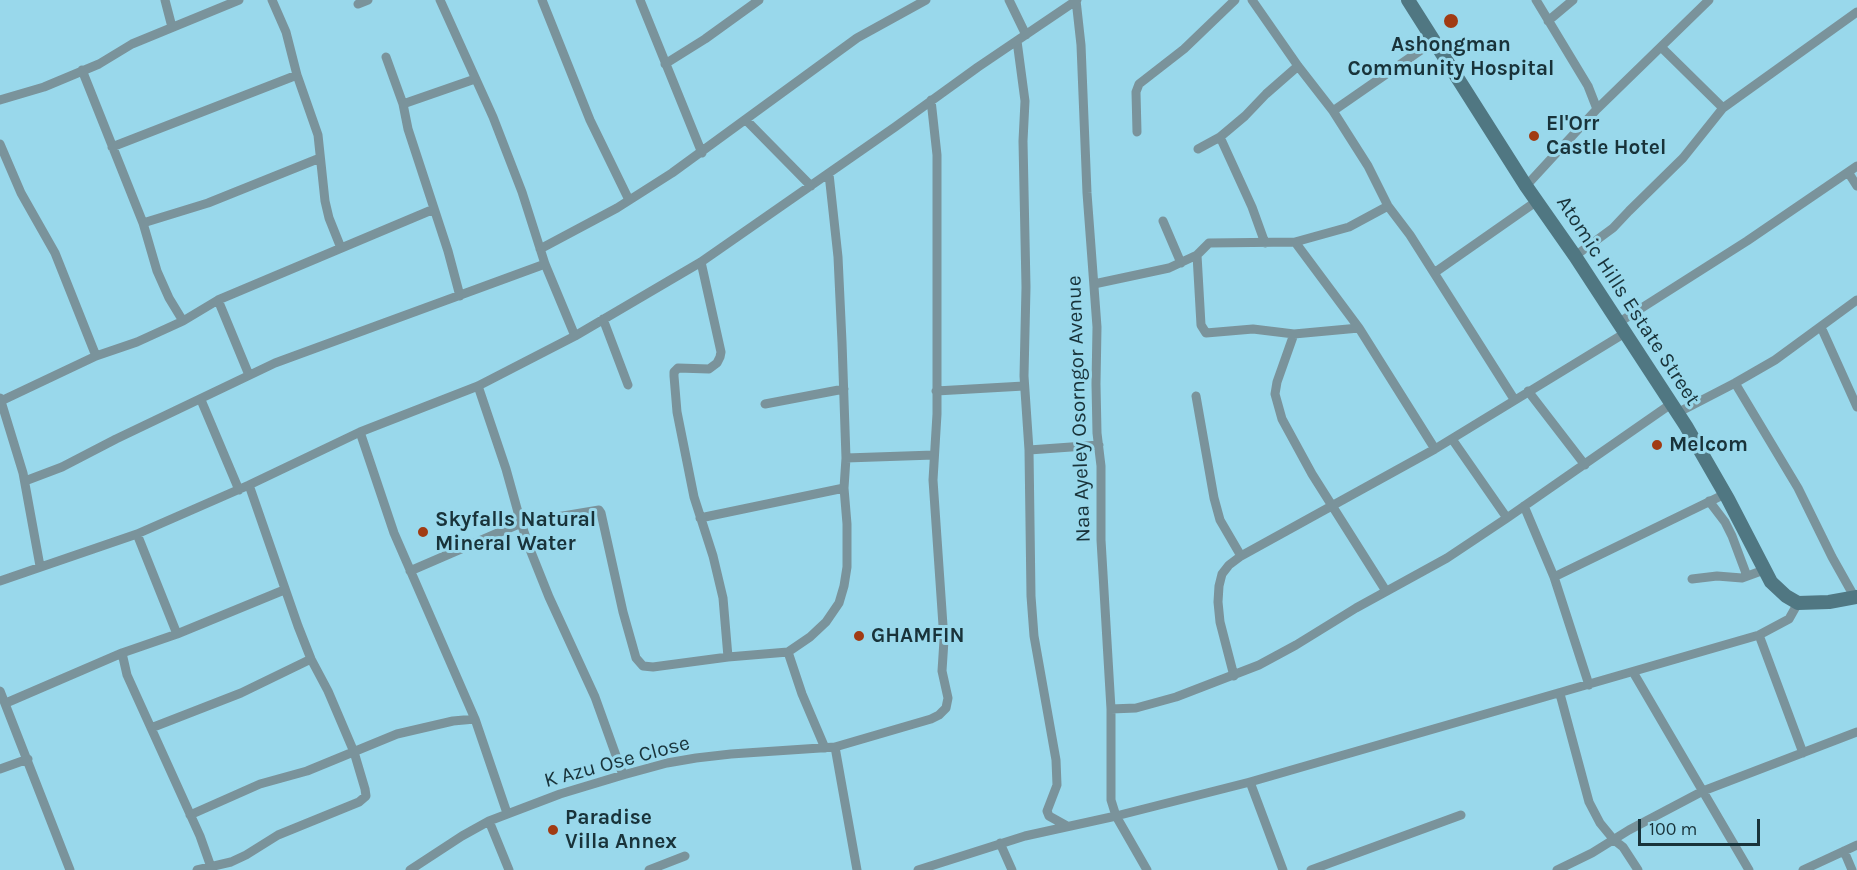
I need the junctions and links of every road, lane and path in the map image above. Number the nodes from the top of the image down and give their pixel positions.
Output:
1 (165, 0) edge
2 (238, 0) edge
3 (272, 0) edge
4 (368, 0) edge
5 (440, 0) edge
6 (542, 0) edge
7 (640, 0) edge
8 (759, 0) edge
9 (926, 0) edge
10 (1009, 0) edge
11 (1076, 0) edge
12 (1235, 0) edge
13 (1252, 0) edge
14 (1408, 0) edge
15 (1536, 0) edge
16 (1573, 0) edge
17 (1709, 0) edge
18 (911, 3) edge
19 (358, 4) dead end
20 (1857, 12) edge
21 (1548, 21) junction
22 (172, 27) junction
23 (1026, 35) junction
24 (1017, 41) junction
25 (1434, 41) junction
26 (1661, 47) junction
27 (386, 57) dead end
28 (665, 64) junction
29 (1298, 66) junction
30 (82, 70) junction
31 (297, 75) junction
32 (475, 79) junction
33 (0, 100) edge
34 (931, 100) junction
35 (403, 104) junction
36 (1723, 108) junction
37 (1597, 109) junction
38 (1333, 111) junction
39 (746, 120) junction
40 (1137, 132) dead end
41 (1220, 136) junction
42 (0, 144) edge
43 (112, 147) junction
44 (1198, 149) dead end
45 (702, 153) junction
46 (320, 158) junction
47 (1857, 166) edge
48 (1848, 172) junction
49 (829, 174) junction
50 (811, 186) junction
51 (1526, 186) junction
52 (1857, 186) edge
53 (629, 200) junction
54 (1537, 201) junction
55 (1388, 206) junction
56 (434, 209) junction
57 (1162, 221) dead end
58 (143, 223) junction
59 (1295, 242) junction
60 (1265, 243) junction
61 (341, 248) junction
62 (540, 249) junction
63 (1197, 255) junction
64 (1575, 256) junction
65 (701, 262) junction
66 (1181, 263) junction
67 (545, 264) junction
68 (1434, 273) junction
69 (1094, 284) junction
70 (460, 296) junction
71 (218, 300) junction
72 (1857, 300) edge
73 (603, 319) junction
74 (183, 321) junction
75 (1821, 327) junction
76 (1359, 328) junction
77 (1622, 328) junction
78 (1294, 334) junction
79 (575, 336) junction
80 (96, 356) junction
81 (249, 375) junction
82 (1857, 380) edge
83 (1735, 383) junction
84 (628, 385) dead end
85 (478, 386) junction
86 (1024, 386) junction
87 (1849, 387) junction
88 (844, 389) junction
89 (936, 391) junction
90 (1528, 391) junction
91 (1196, 396) dead end
92 (1514, 399) junction
93 (1, 400) edge
94 (201, 400) junction
95 (765, 404) dead end
96 (1857, 407) edge
97 (1674, 408) junction
98 (360, 432) junction
99 (1452, 439) junction
100 (1099, 445) junction
101 (1435, 449) junction
102 (1029, 450) junction
103 (934, 456) junction
104 (846, 458) junction
105 (1585, 465) junction
106 (25, 481) junction
107 (249, 485) junction
108 (844, 488) junction
109 (239, 490) junction
110 (1725, 494) junction
111 (1709, 501) junction
112 (1524, 506) junction
113 (1333, 507) junction
114 (700, 518) junction
115 (1507, 518) junction
116 (520, 523) junction
117 (137, 534) junction
118 (1241, 556) junction
119 (40, 566) junction
120 (1764, 570) junction
121 (410, 571) junction
122 (1747, 576) junction
123 (1554, 577) junction
124 (1692, 579) dead end
125 (0, 581) edge
126 (284, 590) junction
127 (1386, 591) junction
128 (1856, 597) edge
129 (1798, 603) junction
130 (177, 634) junction
131 (1759, 635) junction
132 (788, 652) junction
133 (122, 653) junction
134 (728, 657) junction
135 (311, 659) junction
136 (1633, 672) junction
137 (1234, 676) junction
138 (1589, 685) junction
139 (0, 691) edge
140 (1560, 694) junction
141 (6, 702) junction
142 (1111, 709) junction
143 (476, 719) junction
144 (152, 728) junction
145 (1857, 732) edge
146 (830, 748) junction
147 (354, 752) junction
148 (1803, 753) junction
149 (28, 759) junction
150 (0, 769) edge
151 (623, 775) junction
152 (1250, 782) junction
153 (1703, 791) junction
154 (507, 813) junction
155 (190, 815) junction
156 (1461, 815) dead end
157 (1116, 816) junction
158 (489, 821) junction
159 (1067, 826) junction
160 (1614, 840) junction
161 (1000, 843) junction
162 (1857, 845) edge
163 (1844, 851) junction
164 (685, 856) dead end
165 (211, 867) junction
166 (70, 870) edge
167 (197, 870) edge
168 (411, 870) edge
169 (509, 870) edge
170 (649, 870) edge
171 (857, 870) edge
172 (918, 870) edge
173 (1012, 870) edge
174 (1147, 870) edge
175 (1283, 870) edge
176 (1311, 870) edge
177 (1557, 870) edge
178 (1638, 870) edge
179 (1749, 870) edge
180 (1803, 870) edge
181 (1852, 870) edge

1 - 22 street
2 - 22 street
3 - 31 street
4 - 19 street
5 - 32 street
6 - 53 street
7 - 28 street
8 - 28 street
9 - 18 street
10 - 23 street
11 - 23 street
11 - 69 street, Naa Ayeley Osorngor Avenue
12 - 40 street
13 - 29 street
14 - 25 street, Atomic Hills Estate Street
15 - 21 street
16 - 21 street
17 - 26 street
18 - 39 street
20 - 36 street
21 - 37 street
22 - 30 street
23 - 24 street
24 - 34 street
24 - 86 street
25 - 38 street
25 - 51 street, Atomic Hills Estate Street
26 - 36 street
26 - 37 street
27 - 35 street
28 - 45 street
29 - 38 street
29 - 41 street
30 - 33 street
30 - 43 street
31 - 43 street
31 - 46 street
32 - 35 street
32 - 62 street
34 - 49 street
34 - 89 street
35 - 56 street
36 - 64 street
37 - 51 street
38 - 55 street
39 - 45 street
39 - 50 street
41 - 44 street
41 - 60 street
42 - 80 street
43 - 58 street
45 - 53 street
46 - 58 street
46 - 61 street
47 - 48 street
48 - 52 street
48 - 77 street
49 - 50 street
49 - 88 street
50 - 65 street
51 - 54 street, Atomic Hills Estate Street
53 - 62 street
54 - 64 street, Atomic Hills Estate Street
54 - 68 street
55 - 59 street
55 - 68 street
56 - 61 street
56 - 70 street
57 - 66 street
58 - 74 street
59 - 60 street
59 - 76 street
60 - 63 street
61 - 71 street
62 - 67 street
63 - 66 street
63 - 78 street
64 - 77 street, Atomic Hills Estate Street
65 - 73 street
65 - 114 street
66 - 69 street
67 - 70 street
67 - 79 street
68 - 92 street
69 - 100 street, Naa Ayeley Osorngor Avenue
70 - 81 street
71 - 74 street
71 - 81 street
72 - 75 street
73 - 79 street
73 - 84 street
74 - 80 street
75 - 83 street
75 - 87 street
76 - 78 street
76 - 101 street
77 - 90 street
77 - 97 street, Atomic Hills Estate Street
78 - 113 street
79 - 85 street
80 - 93 street
81 - 94 street
82 - 87 street
83 - 97 street
83 - 128 street
85 - 98 street
85 - 116 street
86 - 89 street
86 - 102 street
87 - 96 street
88 - 95 street
88 - 104 street
89 - 103 street
90 - 92 street
90 - 105 street
91 - 118 street
92 - 99 street
93 - 106 street
94 - 106 street
94 - 109 street
97 - 105 street
97 - 110 street, Atomic Hills Estate Street
98 - 107 street
98 - 121 street
99 - 101 street
99 - 115 street
100 - 102 street
100 - 142 street, Naa Ayeley Osorngor Avenue
101 - 113 street
102 - 159 street
103 - 104 street
103 - 146 street, K Azu Ose Close
104 - 108 street
105 - 112 street
106 - 119 street
107 - 109 street
107 - 126 street
108 - 114 street
108 - 132 street
109 - 117 street
110 - 111 street
110 - 120 street, Atomic Hills Estate Street
111 - 122 street
111 - 123 street
112 - 115 street
112 - 123 street
113 - 118 street
113 - 127 street
114 - 134 street
115 - 127 street
116 - 121 street
116 - 134 street
116 - 151 street
117 - 119 street
117 - 130 street
118 - 137 street
119 - 125 street
120 - 122 street
120 - 129 street, Atomic Hills Estate Street
121 - 143 street
122 - 124 street
123 - 138 street
126 - 130 street
126 - 135 street
127 - 137 street
128 - 129 street
129 - 131 street
130 - 133 street
131 - 136 street
131 - 148 street
132 - 134 street
132 - 146 street
133 - 141 street
133 - 144 street
135 - 144 street
135 - 147 street
136 - 138 street
136 - 153 street
137 - 142 street
138 - 140 street
139 - 141 street
140 - 152 street
140 - 160 street
141 - 149 street
142 - 157 street, Naa Ayeley Osorngor Avenue
143 - 147 street
143 - 154 street
144 - 155 street
145 - 148 street
146 - 151 street, K Azu Ose Close
146 - 171 street
147 - 155 street
147 - 165 street
148 - 153 street
149 - 150 street
149 - 166 street
151 - 154 street, K Azu Ose Close
152 - 157 street
152 - 175 street
153 - 160 street
153 - 179 street
154 - 158 street, K Azu Ose Close
155 - 165 street
156 - 176 street
157 - 159 street
157 - 174 street
158 - 168 street, K Azu Ose Close
158 - 169 street
159 - 161 street
160 - 177 street
160 - 178 street
161 - 172 street
161 - 173 street
162 - 163 street
163 - 180 street
163 - 181 street
164 - 170 street
165 - 167 street

